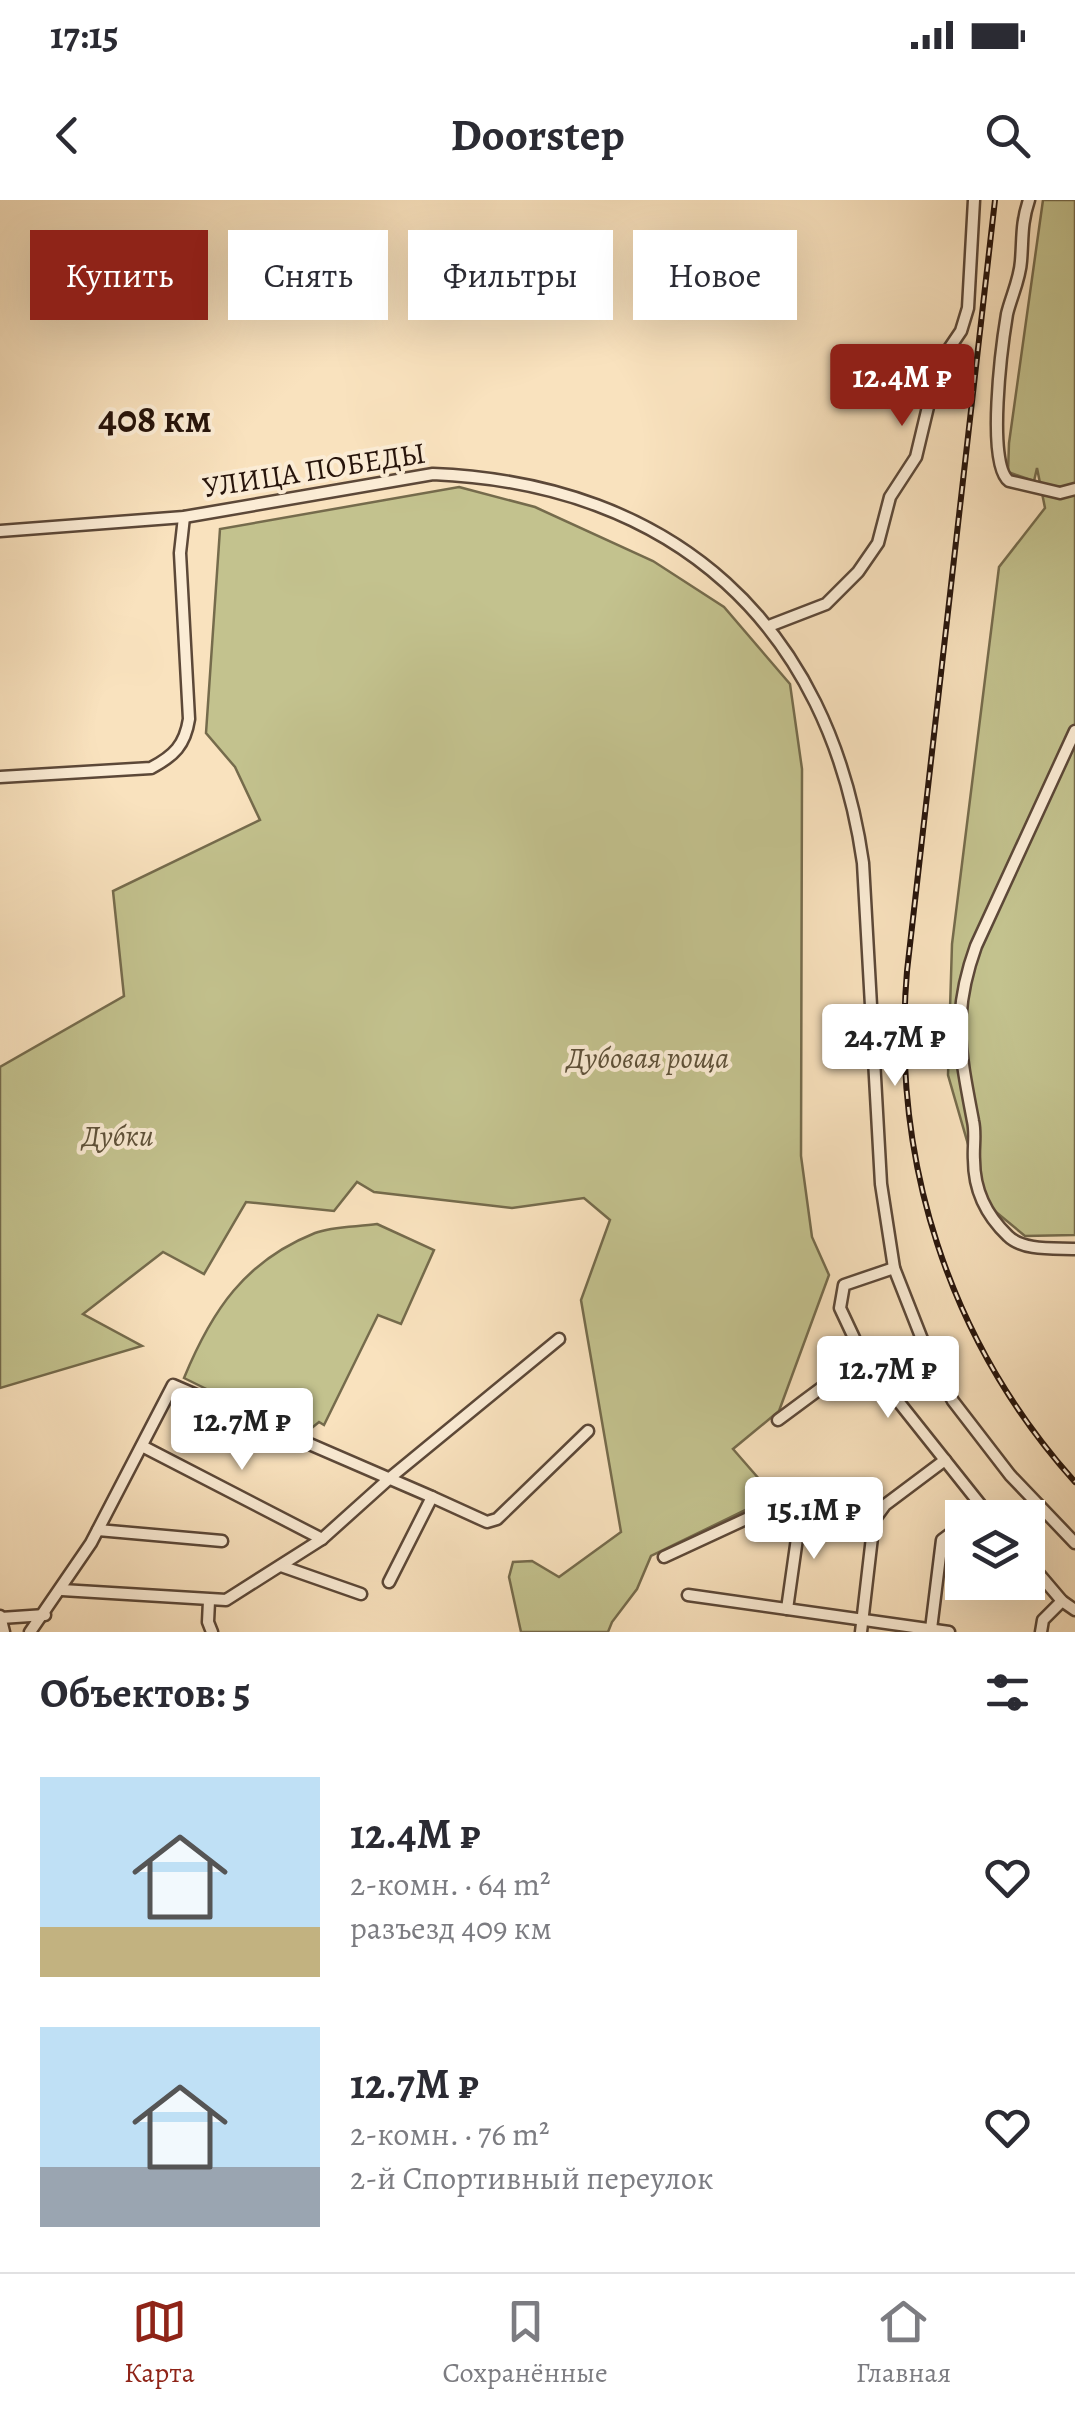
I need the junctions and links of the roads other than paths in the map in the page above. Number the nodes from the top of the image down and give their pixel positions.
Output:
1 (974, 200) edge
2 (1029, 200) edge
3 (1075, 490) edge
4 (184, 516) junction
5 (0, 531) edge
6 (769, 626) junction
7 (1075, 732) edge
8 (0, 777) edge
9 (1075, 1249) edge
10 (894, 1268) junction
11 (559, 1340) dead end
12 (864, 1358) junction
13 (778, 1420) dead end
14 (588, 1431) dead end
15 (142, 1446) junction
16 (944, 1460) junction
17 (391, 1477) junction
18 (432, 1496) junction
19 (976, 1500) edge
20 (98, 1530) junction
21 (945, 1538) edge
22 (322, 1539) junction
23 (222, 1542) dead end
24 (1075, 1543) edge
25 (664, 1557) dead end
26 (282, 1566) junction
27 (1045, 1580) edge
28 (389, 1582) dead end
29 (62, 1590) junction
30 (361, 1594) dead end
31 (688, 1596) dead end
32 (209, 1601) junction
33 (1062, 1601) junction
34 (788, 1609) junction
35 (1075, 1610) edge
36 (44, 1615) junction
37 (1, 1617) edge
38 (862, 1626) edge
39 (931, 1629) junction
40 (4, 1632) edge
41 (30, 1632) edge
42 (212, 1632) edge
43 (949, 1632) edge
44 (1041, 1632) edge

1 - 6 street
2 - 3 street
4 - 5 street, УЛИЦА ПОБЕДЫ
4 - 6 street, УЛИЦА ПОБЕДЫ
4 - 8 street
6 - 10 street, УЛИЦА ПОБЕДЫ
7 - 9 street
10 - 12 street
10 - 24 street, УЛИЦА ПОБЕДЫ
11 - 17 street
12 - 13 street
12 - 16 street
14 - 18 street
15 - 17 street
15 - 20 street
15 - 22 street
16 - 19 street
16 - 38 street
17 - 18 street
17 - 22 street
18 - 28 street
20 - 23 street
20 - 29 street
21 - 39 street
22 - 26 street
25 - 34 street
26 - 30 street
26 - 32 street
27 - 33 street
29 - 32 street
29 - 36 street
31 - 34 street
32 - 42 street
33 - 35 street
33 - 44 street
34 - 38 street
36 - 37 street
36 - 41 street
37 - 40 street
38 - 39 street
39 - 43 street

